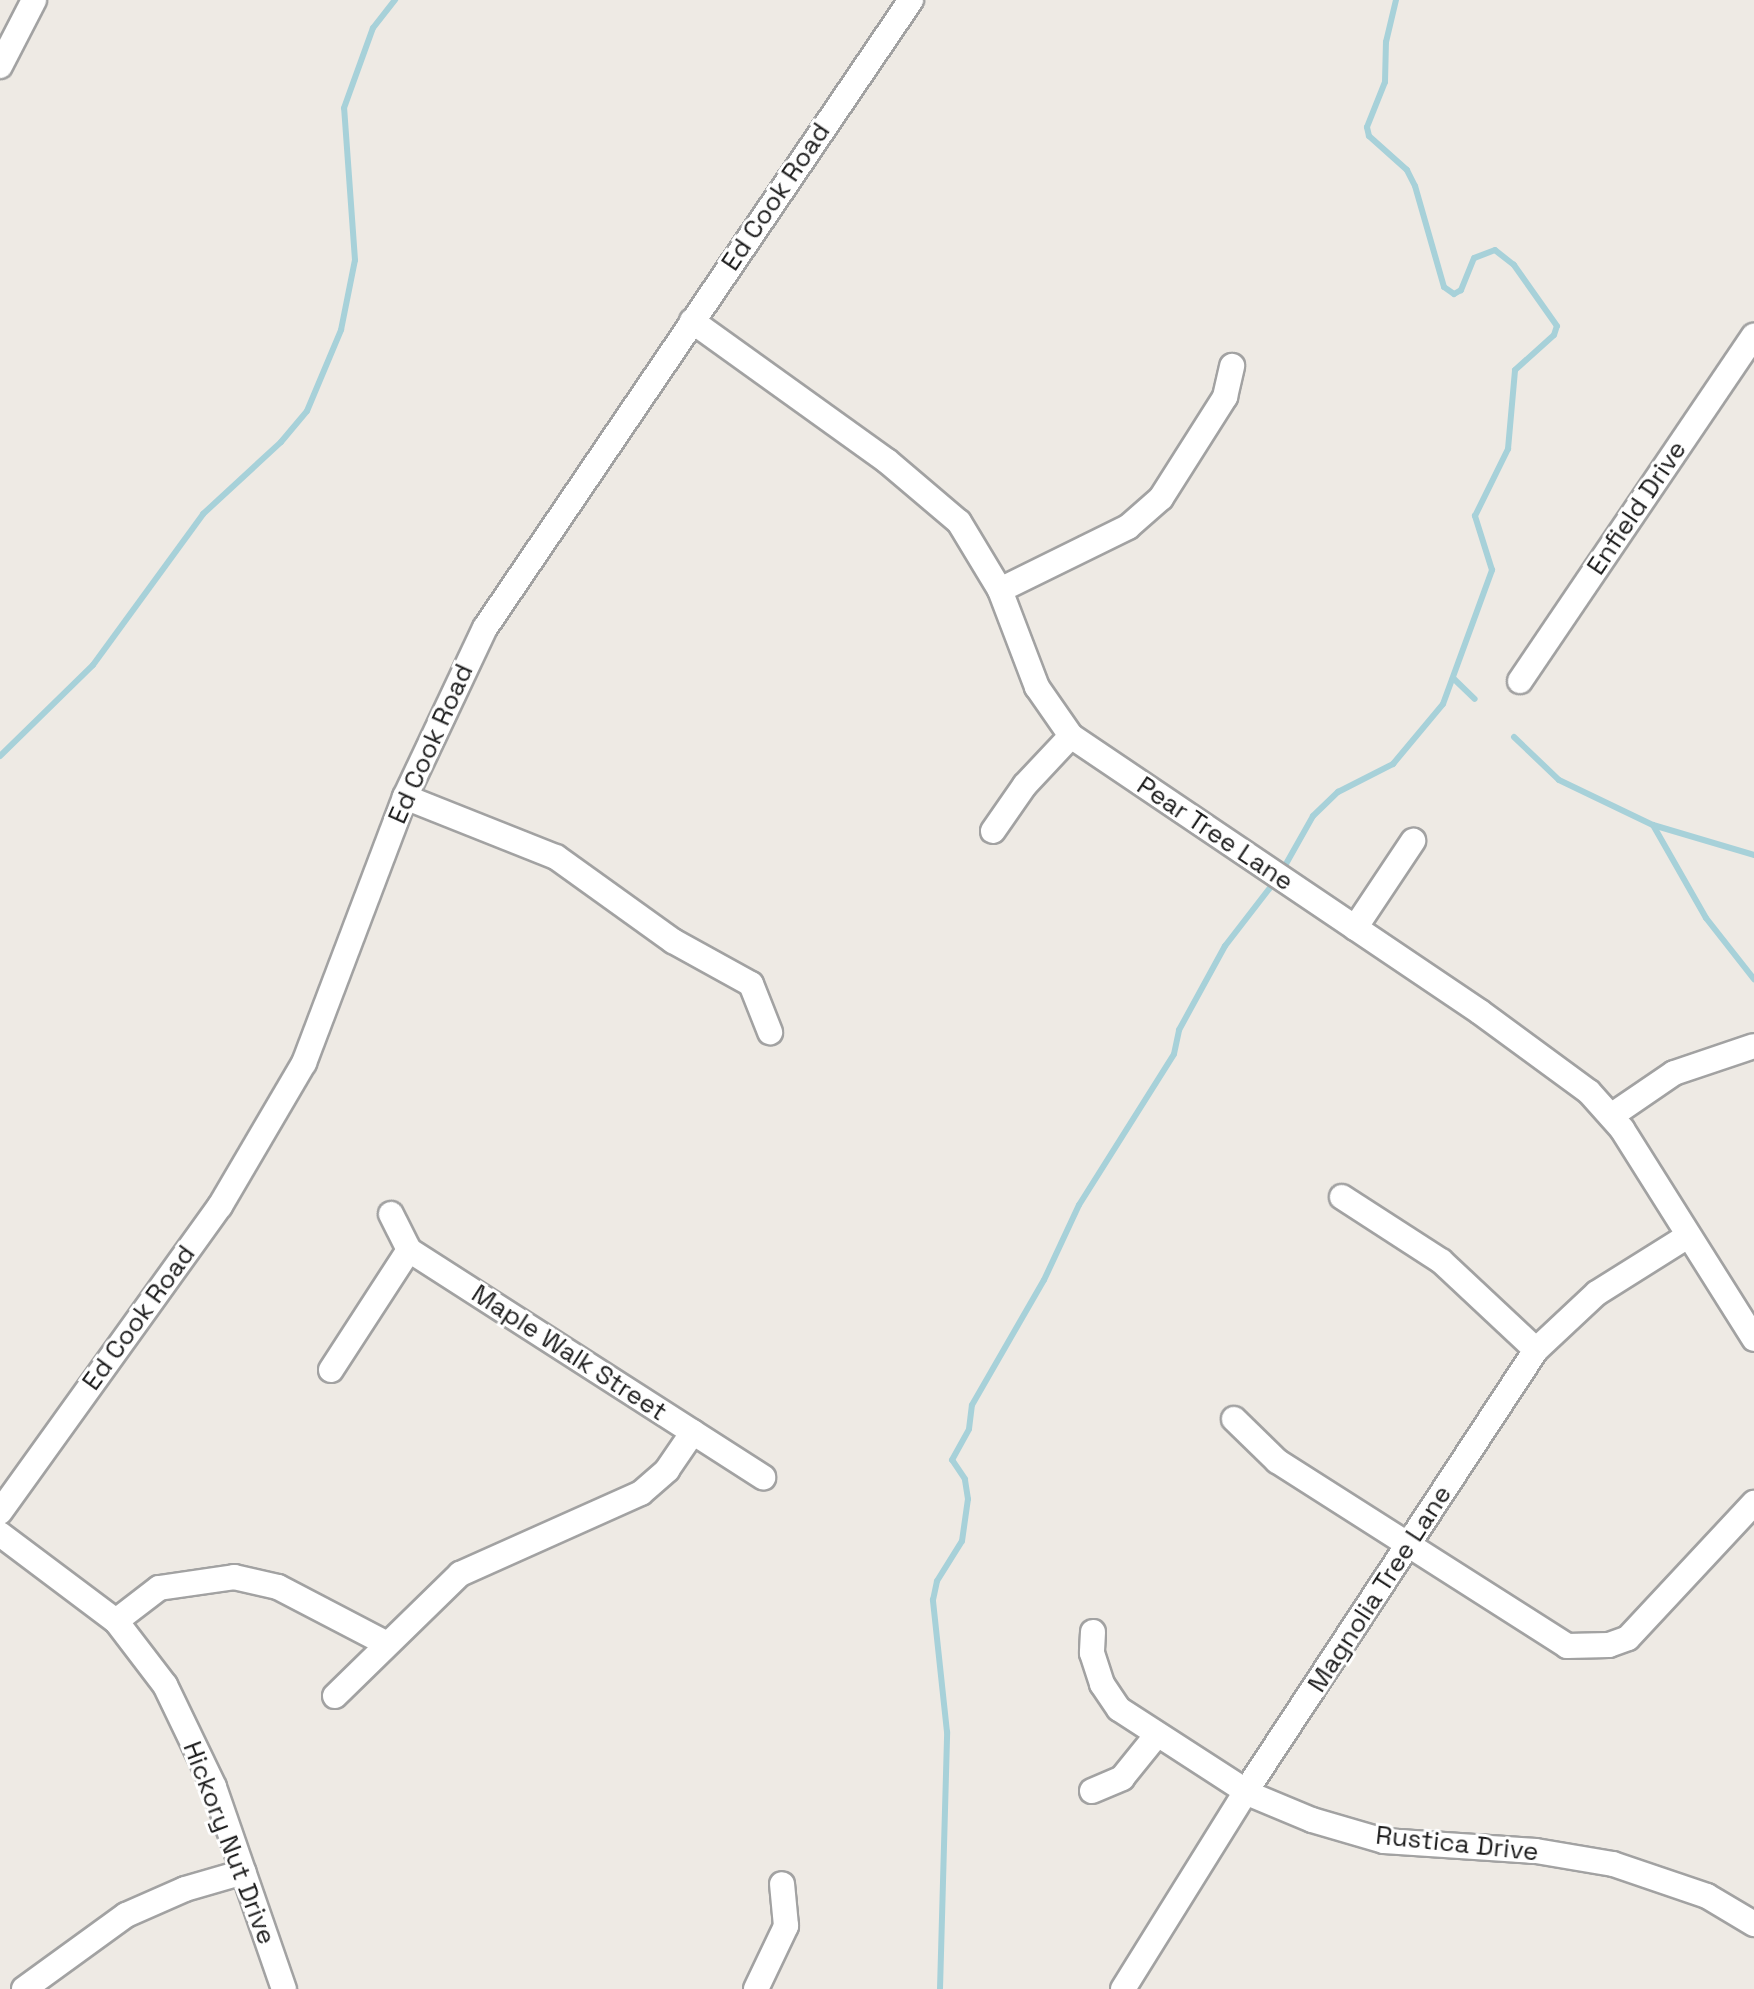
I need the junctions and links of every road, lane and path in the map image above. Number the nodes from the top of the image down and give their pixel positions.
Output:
1 (34, 0) edge
2 (911, 0) edge
3 (0, 66) edge
4 (692, 321) junction
5 (1754, 336) edge
6 (1232, 366) dead end
7 (1000, 590) junction
8 (1520, 681) dead end
9 (1071, 736) junction
10 (405, 797) junction
11 (993, 831) dead end
12 (1413, 841) dead end
13 (1355, 928) junction
14 (770, 1032) dead end
15 (1754, 1046) edge
16 (1611, 1116) junction
17 (1342, 1197) dead end
18 (391, 1214) dead end
19 (1688, 1236) junction
20 (409, 1250) junction
21 (1754, 1339) edge
22 (1536, 1350) junction
23 (331, 1370) dead end
24 (1234, 1419) dead end
25 (693, 1432) junction
26 (763, 1477) dead end
27 (1754, 1503) edge
28 (0, 1512) edge
29 (0, 1534) edge
30 (1408, 1546) junction
31 (116, 1621) junction
32 (1093, 1632) dead end
33 (387, 1644) junction
34 (335, 1696) dead end
35 (1156, 1736) junction
36 (1092, 1791) dead end
37 (1246, 1792) junction
38 (244, 1872) junction
39 (782, 1884) dead end
40 (1754, 1924) edge
41 (24, 1989) edge
42 (284, 1989) edge
43 (756, 1989) edge
44 (1123, 1989) edge

1 - 3 street
2 - 4 street, Ed Cook Road
4 - 7 street, Pear Tree Lane
4 - 10 street, Ed Cook Road
5 - 8 street, Enfield Drive
6 - 7 street
7 - 9 street, Pear Tree Lane
9 - 11 street
9 - 13 street, Pear Tree Lane
10 - 14 street
10 - 28 street, Ed Cook Road
12 - 13 street
13 - 16 street, Pear Tree Lane
15 - 16 street
16 - 19 street, Pear Tree Lane
17 - 22 street
18 - 20 street
19 - 21 street, Pear Tree Lane
19 - 22 street, Magnolia Tree Lane
20 - 23 street
20 - 25 street, Maple Walk Street
22 - 30 street, Magnolia Tree Lane
24 - 30 street
25 - 26 street, Maple Walk Street
25 - 33 street
27 - 30 street
29 - 31 street, Hickory Nut Drive
30 - 37 street, Magnolia Tree Lane
31 - 33 street
31 - 38 street, Hickory Nut Drive
32 - 35 street, Rustica Drive
33 - 34 street
35 - 36 street
35 - 37 street, Rustica Drive
37 - 40 street, Rustica Drive
37 - 44 street, Magnolia Tree Lane
38 - 41 street
38 - 42 street, Hickory Nut Drive
39 - 43 street

